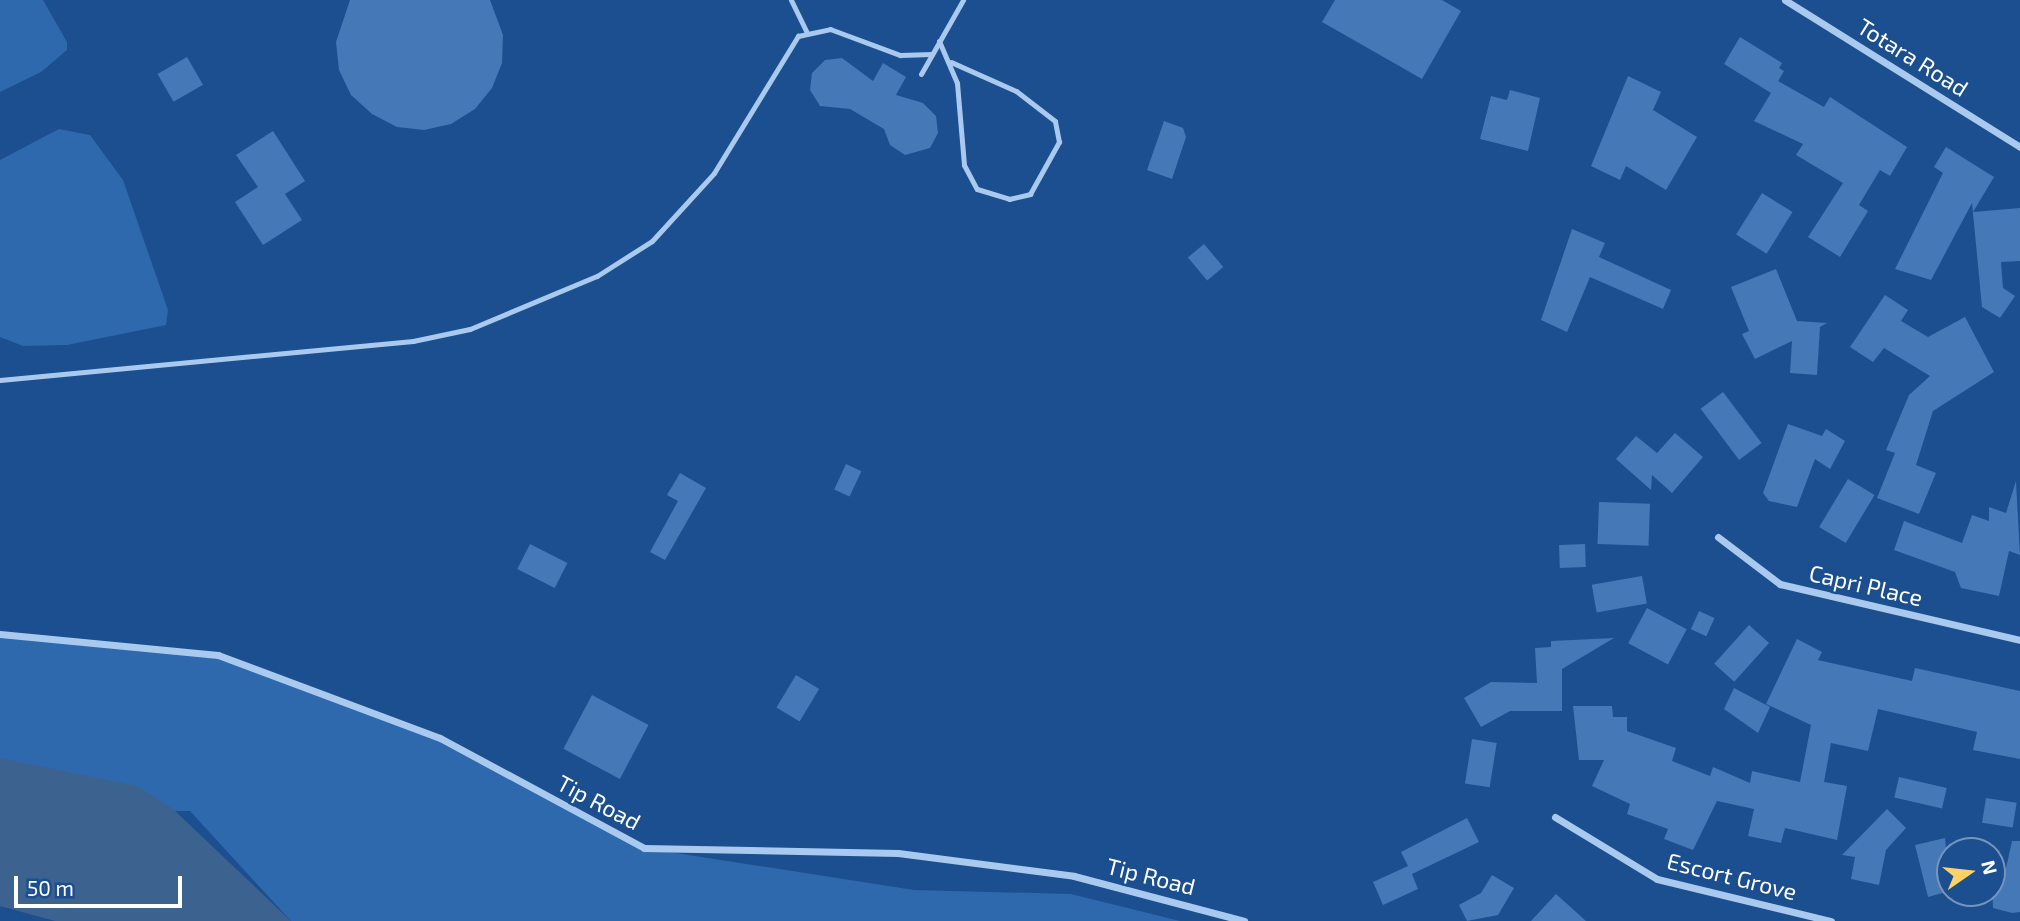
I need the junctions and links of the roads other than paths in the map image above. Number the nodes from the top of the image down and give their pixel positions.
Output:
1 (791, 0) edge
2 (963, 0) edge
3 (1785, 0) edge
4 (807, 33) junction
5 (939, 41) junction
6 (932, 54) junction
7 (951, 62) junction
8 (920, 74) dead end
9 (2020, 147) edge
10 (0, 380) edge
11 (1717, 537) dead end
12 (0, 634) edge
13 (2020, 640) edge
14 (1555, 817) dead end
15 (1244, 921) edge
16 (1830, 921) edge

1 - 4 lane
2 - 5 lane
3 - 9 street, Totara Road
4 - 6 lane
4 - 10 lane
5 - 6 lane
5 - 7 lane
6 - 8 lane
7 - 7 lane
11 - 13 street, Capri Place
12 - 15 street, Tip Road
14 - 16 street, Escort Grove

